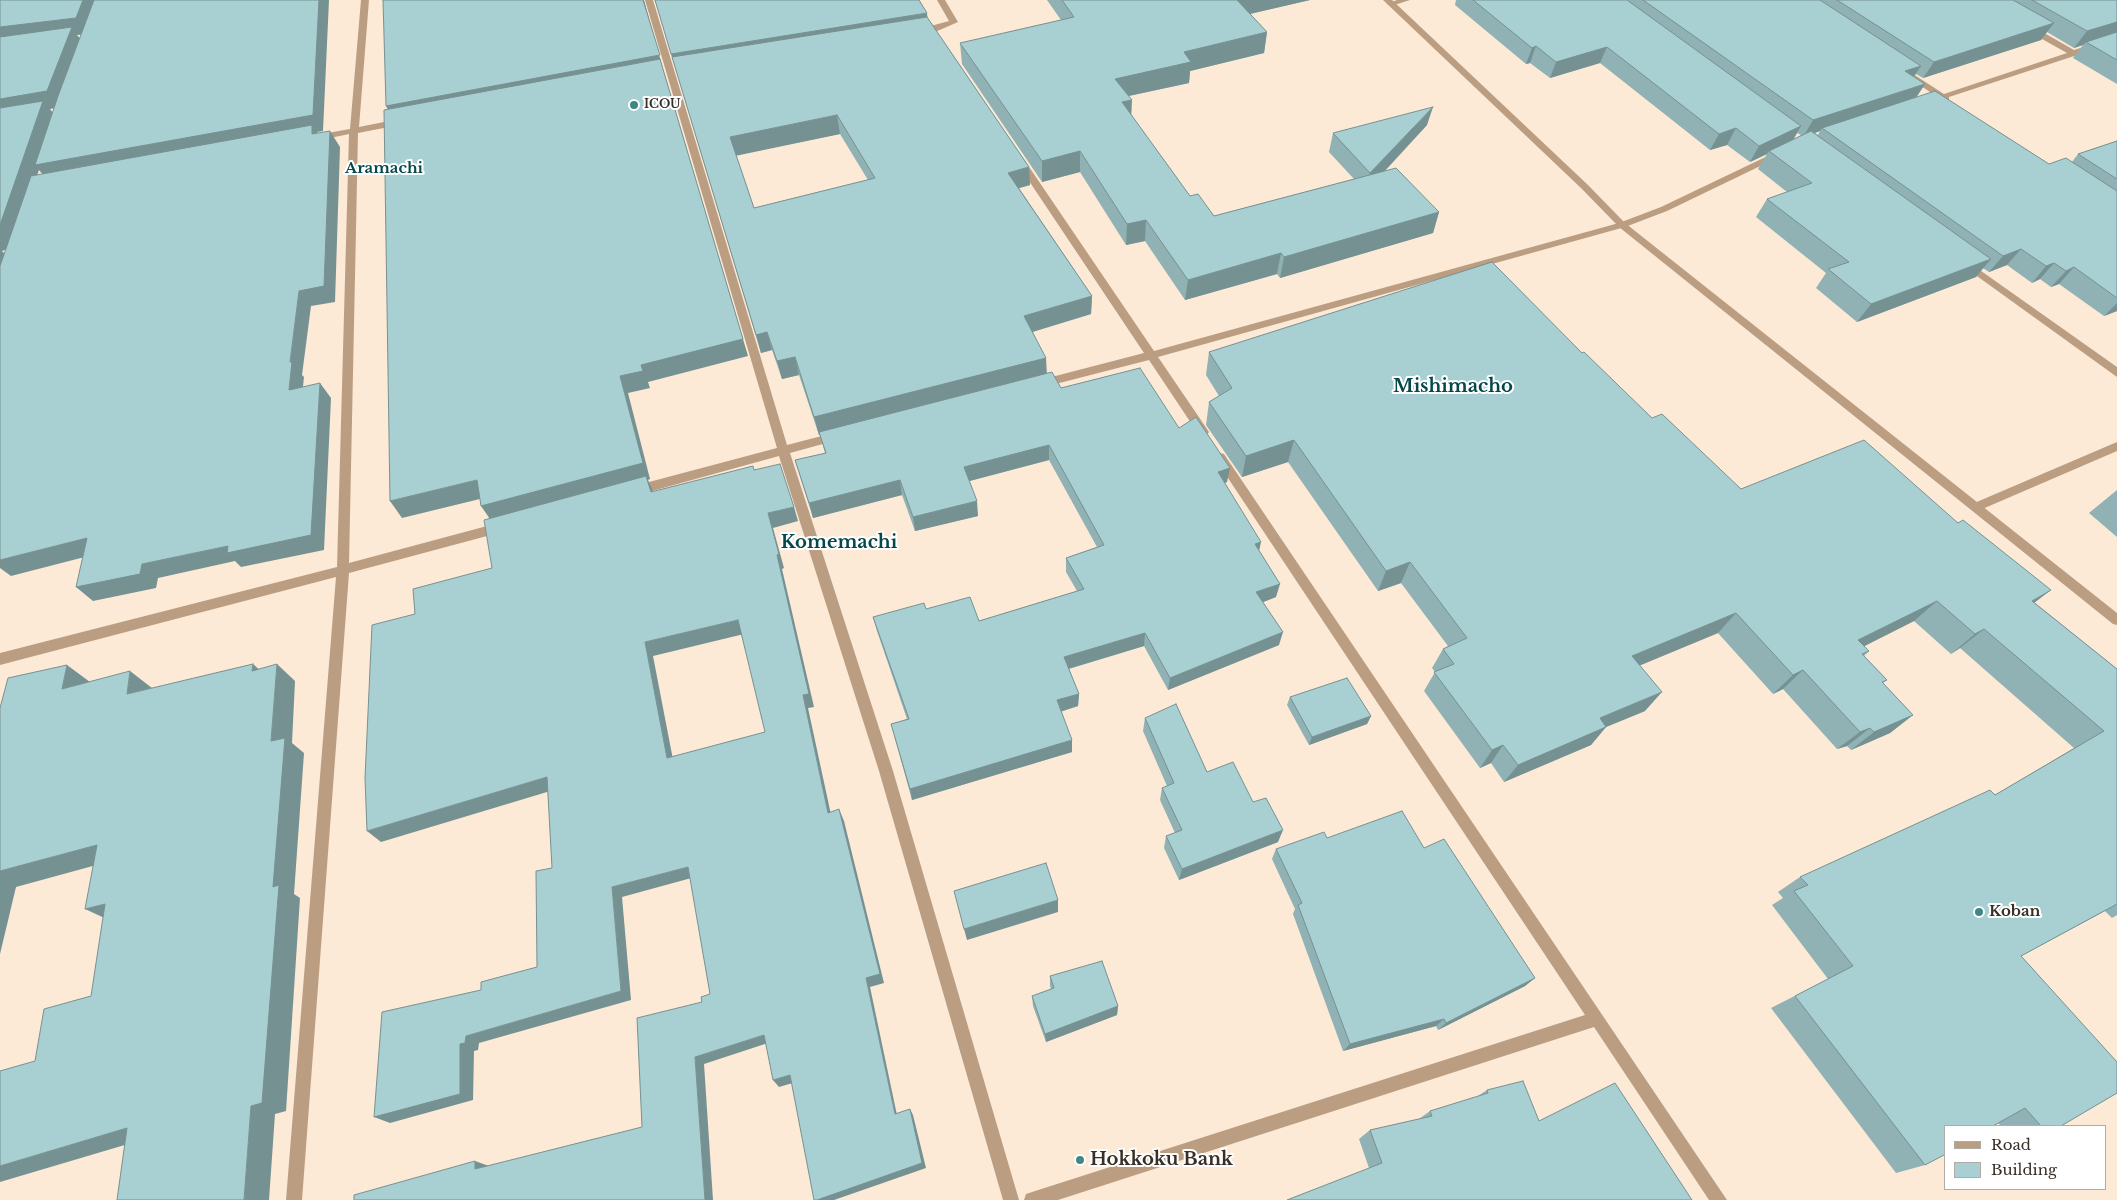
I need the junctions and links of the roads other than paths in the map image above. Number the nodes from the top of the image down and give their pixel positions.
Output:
1 (365, 0) edge
2 (649, 0) edge
3 (941, 0) edge
4 (1406, 0) edge
5 (1389, 2) edge
6 (2023, 24) edge
7 (913, 33) edge
8 (2117, 39) edge
9 (2073, 53) junction
10 (1902, 70) edge
11 (1947, 100) junction
12 (1924, 103) edge
13 (412, 120) edge
14 (354, 131) junction
15 (305, 140) edge
16 (1013, 150) edge
17 (1784, 151) edge
18 (1622, 225) junction
19 (1959, 258) edge
20 (1152, 355) junction
21 (2117, 373) edge
22 (1029, 386) edge
23 (849, 433) edge
24 (2117, 446) edge
25 (783, 450) junction
26 (620, 494) edge
27 (1976, 507) junction
28 (515, 523) edge
29 (343, 570) junction
30 (2117, 620) edge
31 (0, 659) edge
32 (1596, 1019) junction
33 (294, 1200) edge
34 (1011, 1200) edge
35 (1032, 1200) edge
36 (1719, 1200) edge

1 - 14 street
2 - 25 street
3 - 7 street
4 - 5 street
5 - 18 street
6 - 9 street
8 - 9 street
9 - 11 street
10 - 11 street
11 - 12 street
13 - 14 street
14 - 15 street
14 - 29 street
16 - 20 street
17 - 18 street
18 - 20 street
18 - 27 street
19 - 21 street
20 - 22 street
20 - 32 street
23 - 25 street
24 - 27 street
25 - 26 street
25 - 34 street
27 - 30 street
28 - 29 street
29 - 31 street
29 - 33 street
32 - 35 street
32 - 36 street

